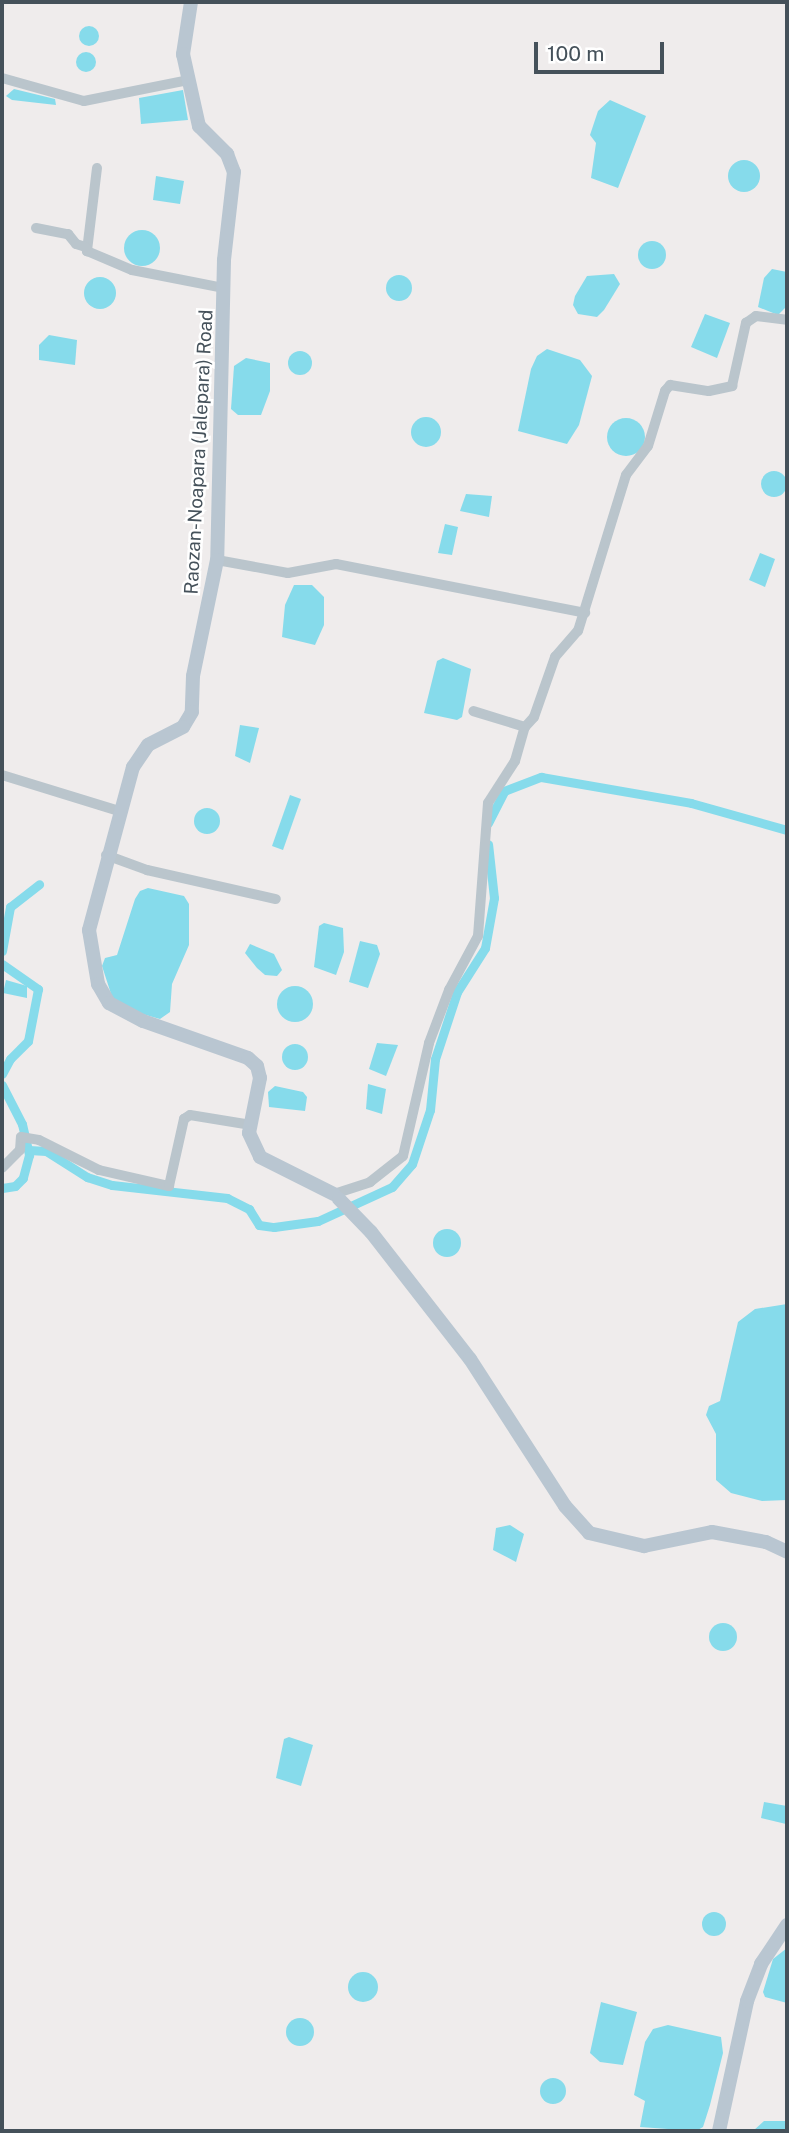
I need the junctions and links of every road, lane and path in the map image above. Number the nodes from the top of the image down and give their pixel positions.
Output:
1 (191, 2) edge
2 (2, 78) edge
3 (188, 80) junction
4 (97, 168) dead end
5 (36, 228) dead end
6 (86, 247) junction
7 (224, 288) junction
8 (787, 320) edge
9 (217, 560) junction
10 (585, 613) junction
11 (473, 712) dead end
12 (525, 727) junction
13 (2, 775) edge
14 (119, 811) junction
15 (106, 855) junction
16 (276, 899) dead end
17 (251, 1125) junction
18 (2, 1168) edge
19 (336, 1197) junction
20 (787, 1552) edge
21 (787, 1925) edge
22 (719, 2131) edge

1 - 3 main road, Raozan-Noapara (Jalepara) Road
2 - 3 street
3 - 7 main road, Raozan-Noapara (Jalepara) Road
4 - 6 street
5 - 6 street
6 - 7 street
7 - 9 main road, Raozan-Noapara (Jalepara) Road
8 - 10 street
9 - 10 street
9 - 14 main road, Raozan-Noapara (Jalepara) Road
10 - 12 street
11 - 12 street
12 - 19 street
13 - 14 street
14 - 15 main road, Raozan-Noapara (Jalepara) Road
15 - 16 street
15 - 17 main road, Raozan-Noapara (Jalepara) Road
17 - 18 street
17 - 19 main road, Raozan-Noapara (Jalepara) Road
19 - 20 main road, Raozan-Noapara (Jalepara) Road
21 - 22 main road

